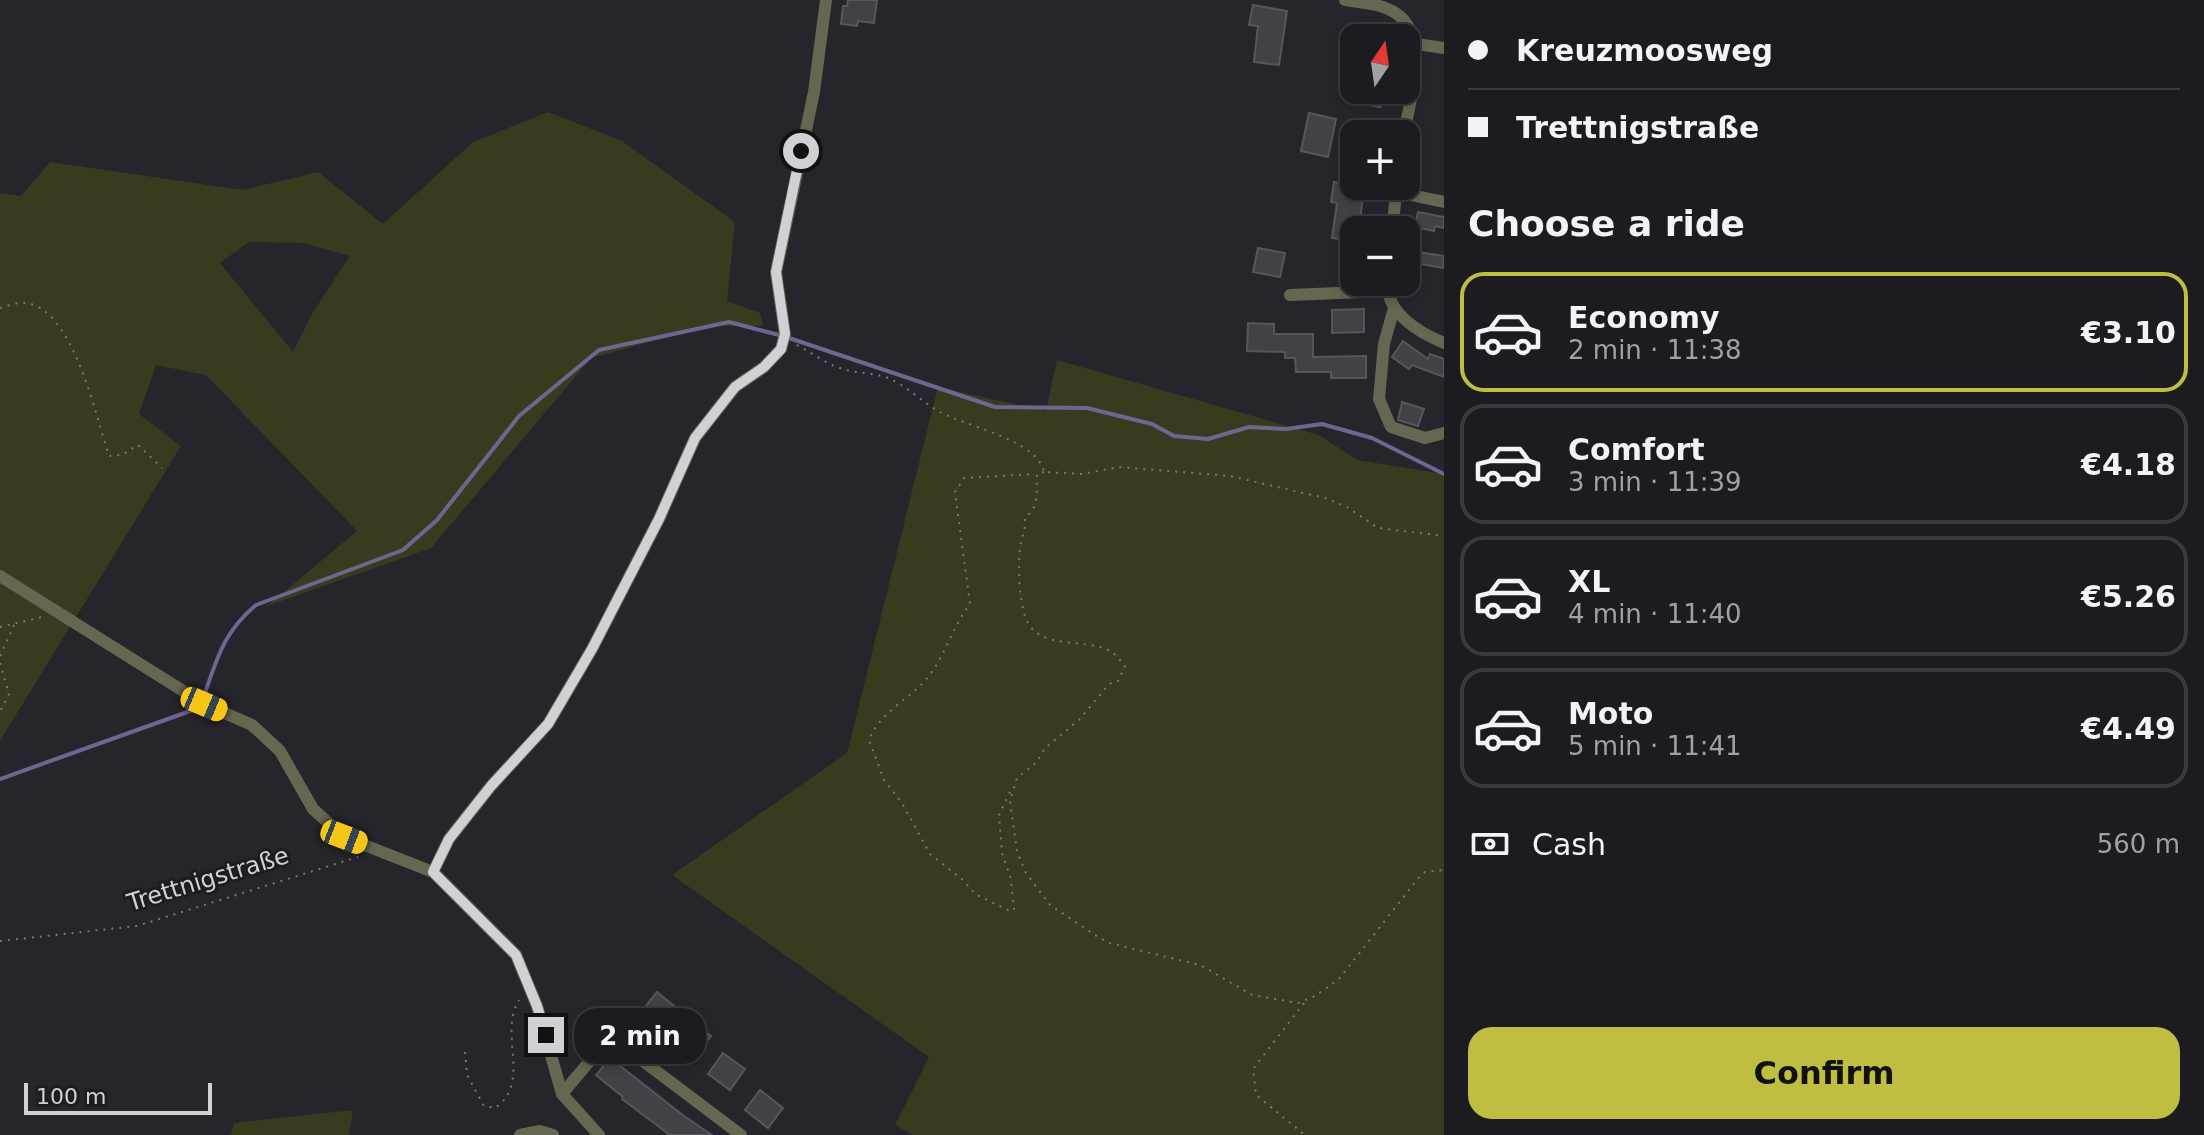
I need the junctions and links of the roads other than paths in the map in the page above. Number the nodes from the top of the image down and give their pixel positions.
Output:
1 (826, 0) edge
2 (1345, 0) edge
3 (1407, 24) edge
4 (1420, 44) edge
5 (1444, 48) edge
6 (1420, 196) edge
7 (1444, 202) edge
8 (1340, 290) edge
9 (1290, 295) dead end
10 (1390, 296) edge
11 (1394, 308) junction
12 (1444, 343) edge
13 (1444, 433) edge
14 (0, 576) edge
15 (433, 872) junction
16 (562, 1094) junction
17 (520, 1135) edge
18 (553, 1135) edge
19 (599, 1135) edge
20 (741, 1135) edge

1 - 15 street
2 - 3 street
4 - 5 street
6 - 7 street
8 - 9 street
10 - 11 street
11 - 12 street
11 - 13 street
14 - 15 street
15 - 16 street
16 - 19 street
16 - 20 street
17 - 18 street

